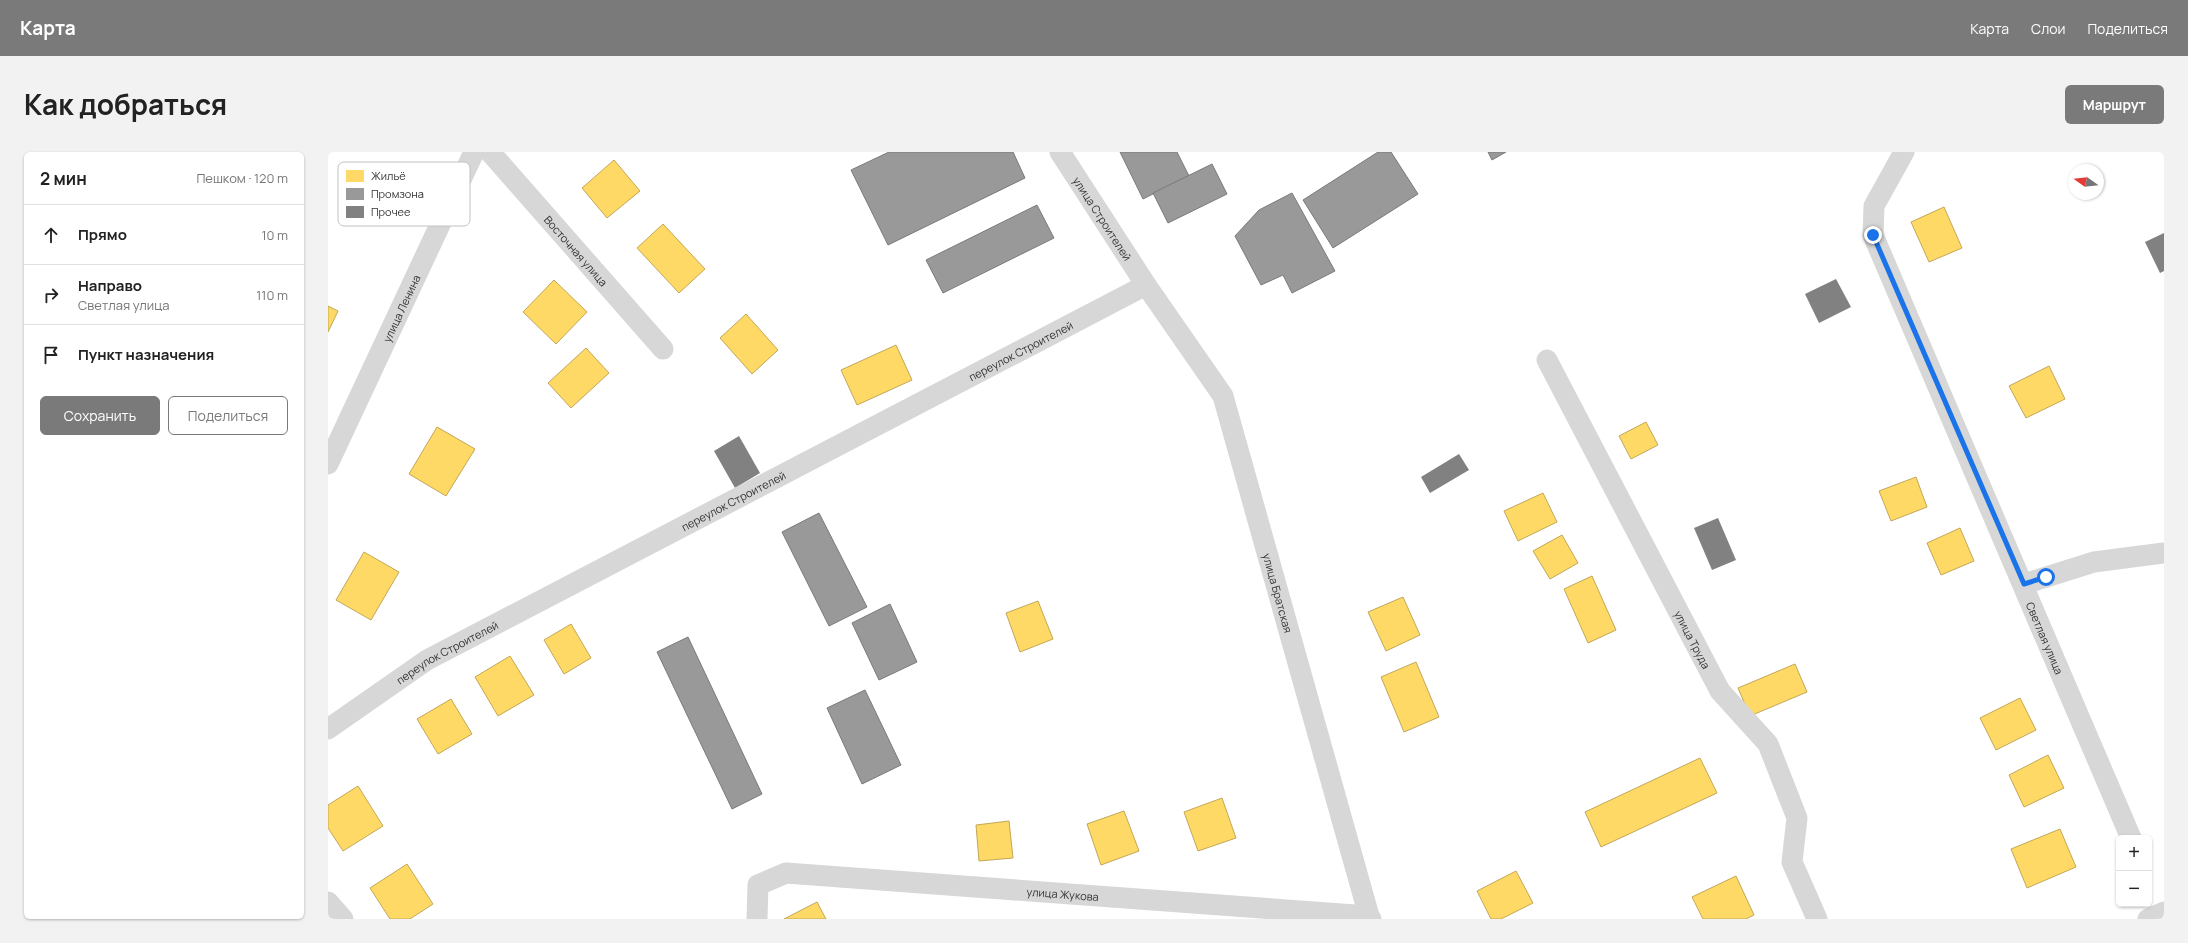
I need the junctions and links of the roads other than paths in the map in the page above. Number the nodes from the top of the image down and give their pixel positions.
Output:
1 (474, 152) edge
2 (490, 152) edge
3 (1060, 152) edge
4 (1904, 152) edge
5 (469, 162) edge
6 (439, 226) edge
7 (1146, 285) junction
8 (663, 349) dead end
9 (1547, 360) dead end
10 (328, 464) edge
11 (2164, 553) edge
12 (2024, 584) junction
13 (328, 729) edge
14 (2130, 835) edge
15 (328, 902) edge
16 (2140, 907) edge
17 (2164, 912) edge
18 (1370, 918) edge
19 (343, 919) edge
20 (757, 919) edge
21 (1817, 919) edge
22 (2138, 919) edge
23 (2148, 919) edge

1 - 5 street, улица Ленина
2 - 8 street, Восточная улица
3 - 7 street, улица Строителей
4 - 12 street, Светлая улица
6 - 10 street, улица Ленина
7 - 13 street, переулок Строителей
7 - 18 street, улица Братская
9 - 21 street, улица Труда
11 - 12 street
12 - 14 street, Светлая улица
15 - 19 street
16 - 22 street
17 - 23 street
18 - 20 street, улица Жукова

